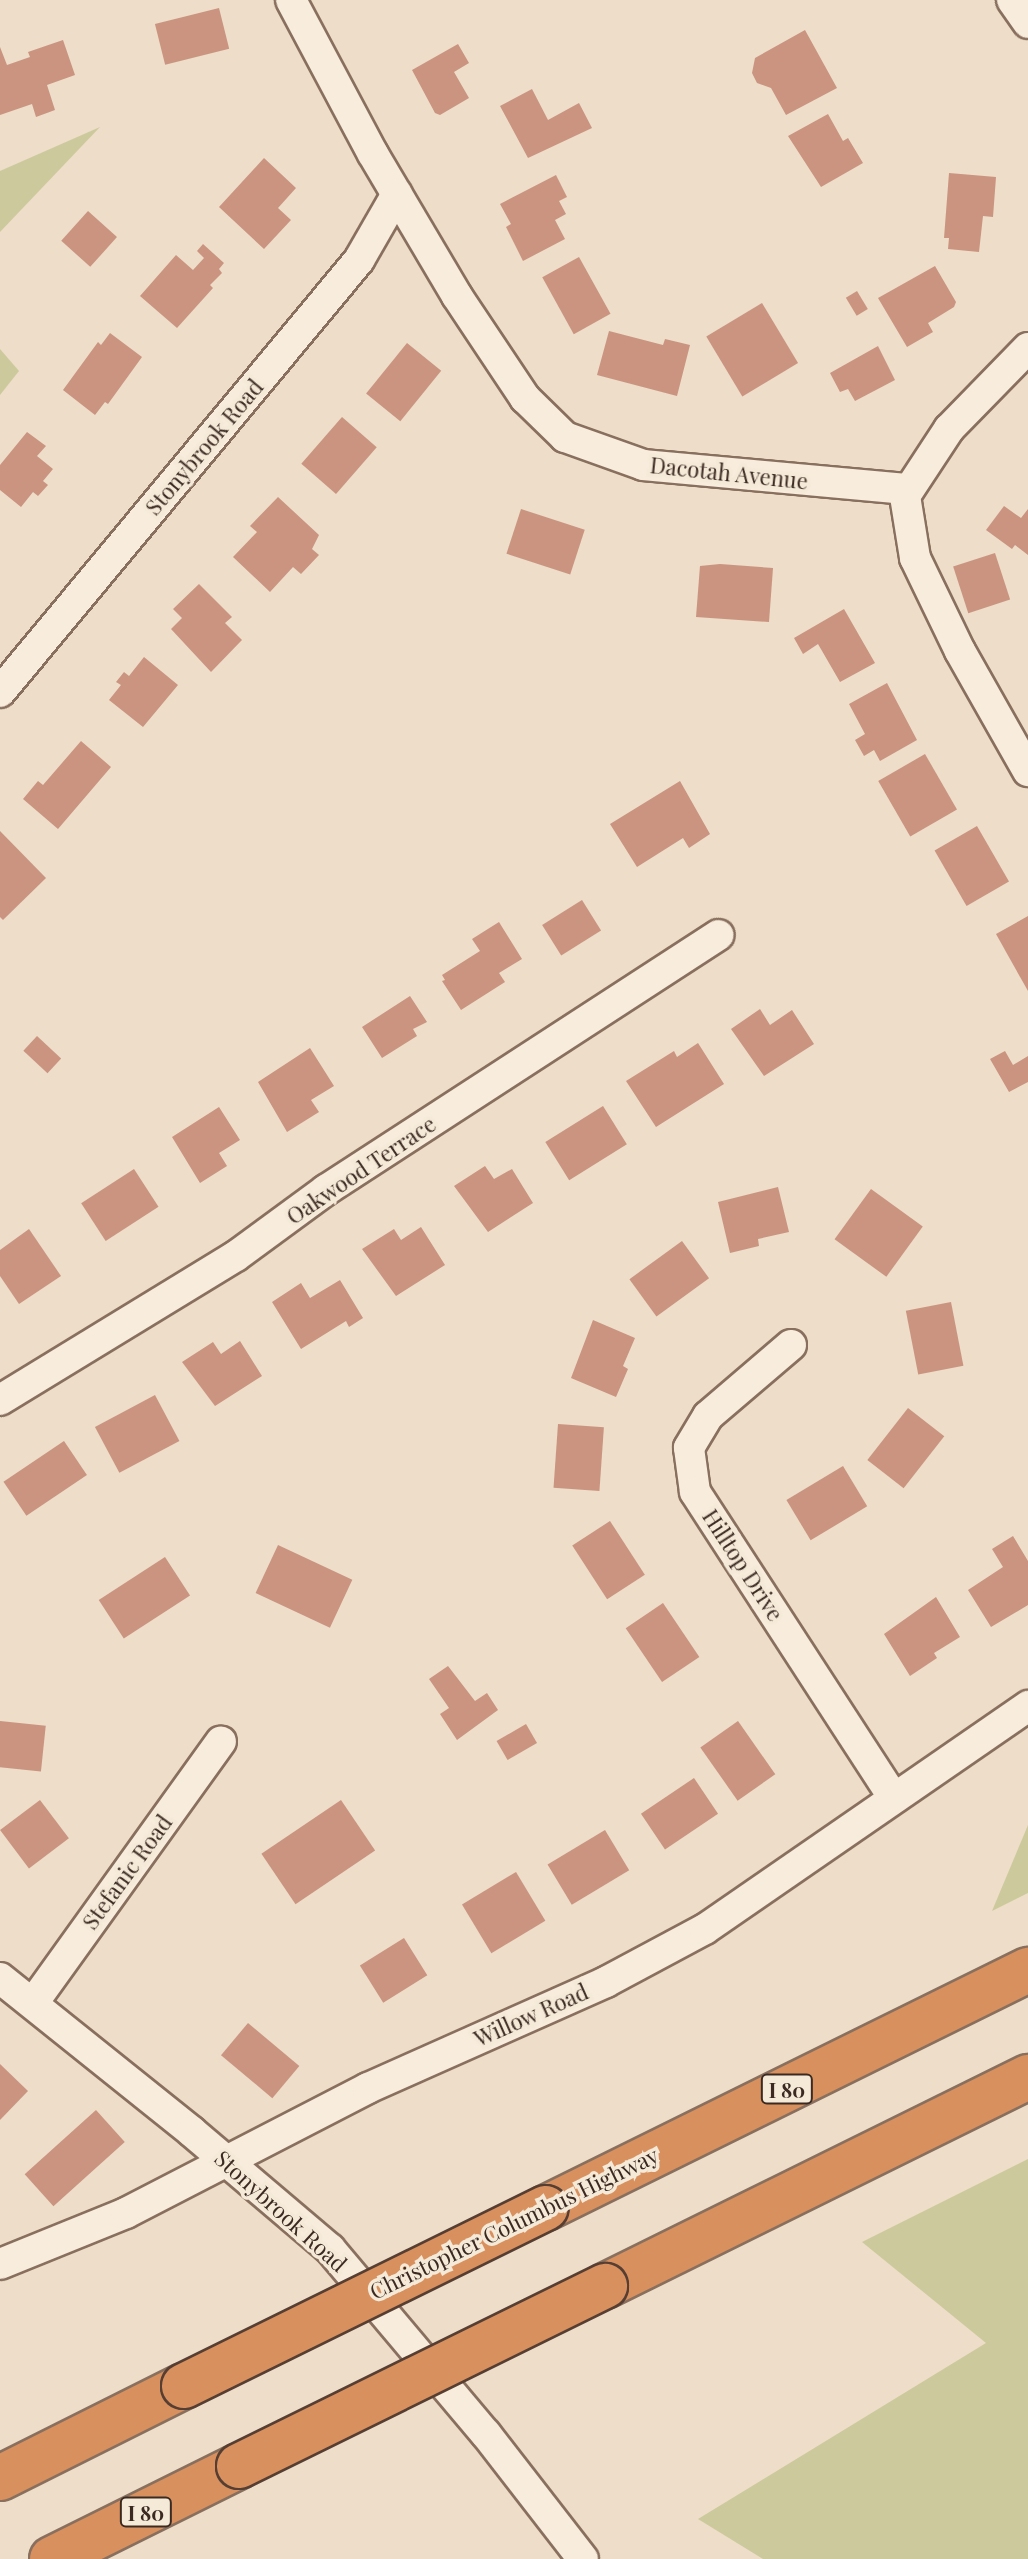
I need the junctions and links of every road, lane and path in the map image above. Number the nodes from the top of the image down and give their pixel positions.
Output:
1 (291, 0) edge
2 (1012, 0) edge
3 (1028, 23) edge
4 (397, 194) junction
5 (1028, 348) edge
6 (909, 489) junction
7 (0, 692) edge
8 (1028, 771) edge
9 (718, 935) dead end
10 (791, 1345) dead end
11 (0, 1400) edge
12 (1028, 1706) edge
13 (221, 1741) dead end
14 (894, 1798) junction
15 (1028, 1970) edge
16 (0, 1978) edge
17 (33, 2003) junction
18 (1028, 2077) edge
19 (227, 2161) junction
20 (0, 2264) edge
21 (0, 2478) edge
22 (52, 2559) edge
23 (583, 2559) edge

1 - 4 street, Dacotah Avenue
2 - 3 street
4 - 6 street, Dacotah Avenue
4 - 7 street, Stonybrook Road
5 - 6 street
6 - 8 street
9 - 11 street, Oakwood Terrace
10 - 14 street, Hilltop Drive
12 - 14 street, Willow Road
13 - 17 street, Stefanic Road
14 - 19 street, Willow Road
15 - 21 highway, Christopher Columbus Highway / I 80, bridge
16 - 17 street, Stonybrook Road
17 - 19 street, Stonybrook Road
18 - 22 highway, I 80, bridge
19 - 20 street, Willow Road
19 - 23 street, Stonybrook Road

